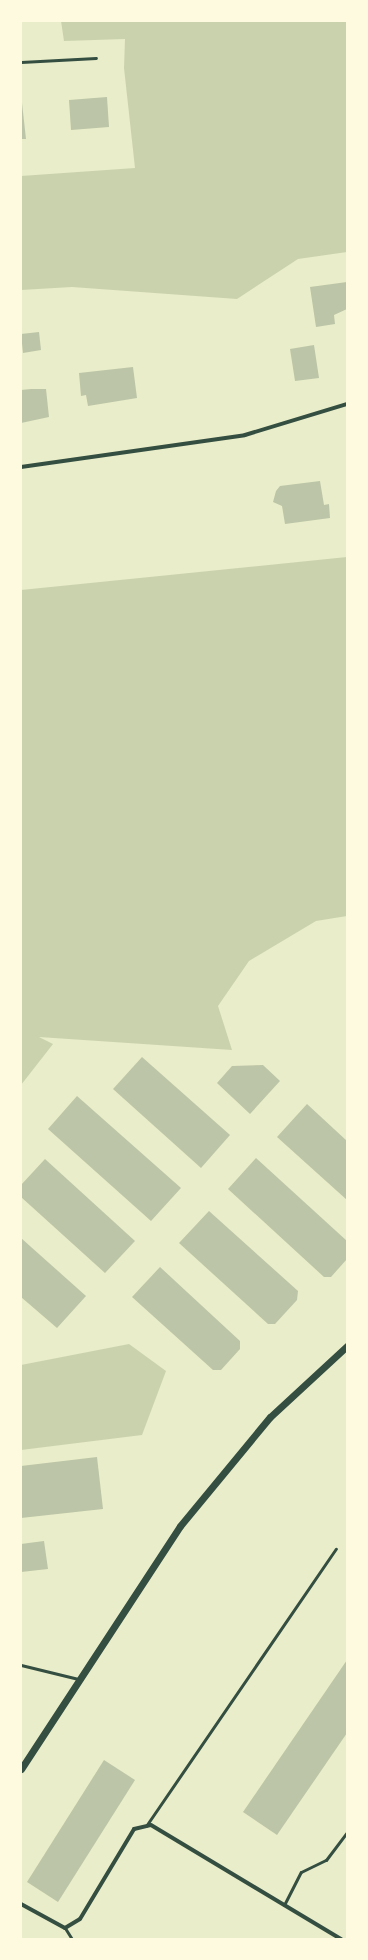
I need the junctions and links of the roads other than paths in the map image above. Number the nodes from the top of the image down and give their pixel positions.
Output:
1 (96, 58) dead end
2 (21, 62) edge
3 (347, 404) edge
4 (21, 467) edge
5 (347, 1346) edge
6 (336, 1549) dead end
7 (21, 1665) edge
8 (78, 1679) junction
9 (21, 1769) edge
10 (146, 1826) junction
11 (347, 1832) edge
12 (21, 1904) edge
13 (284, 1905) junction
14 (65, 1928) junction
15 (72, 1939) edge
16 (341, 1939) edge

1 - 2 lane
3 - 4 street
5 - 8 street
6 - 10 lane
7 - 8 lane
8 - 9 street
10 - 13 street
10 - 14 street
11 - 13 lane
12 - 14 street
13 - 16 street
14 - 15 lane

